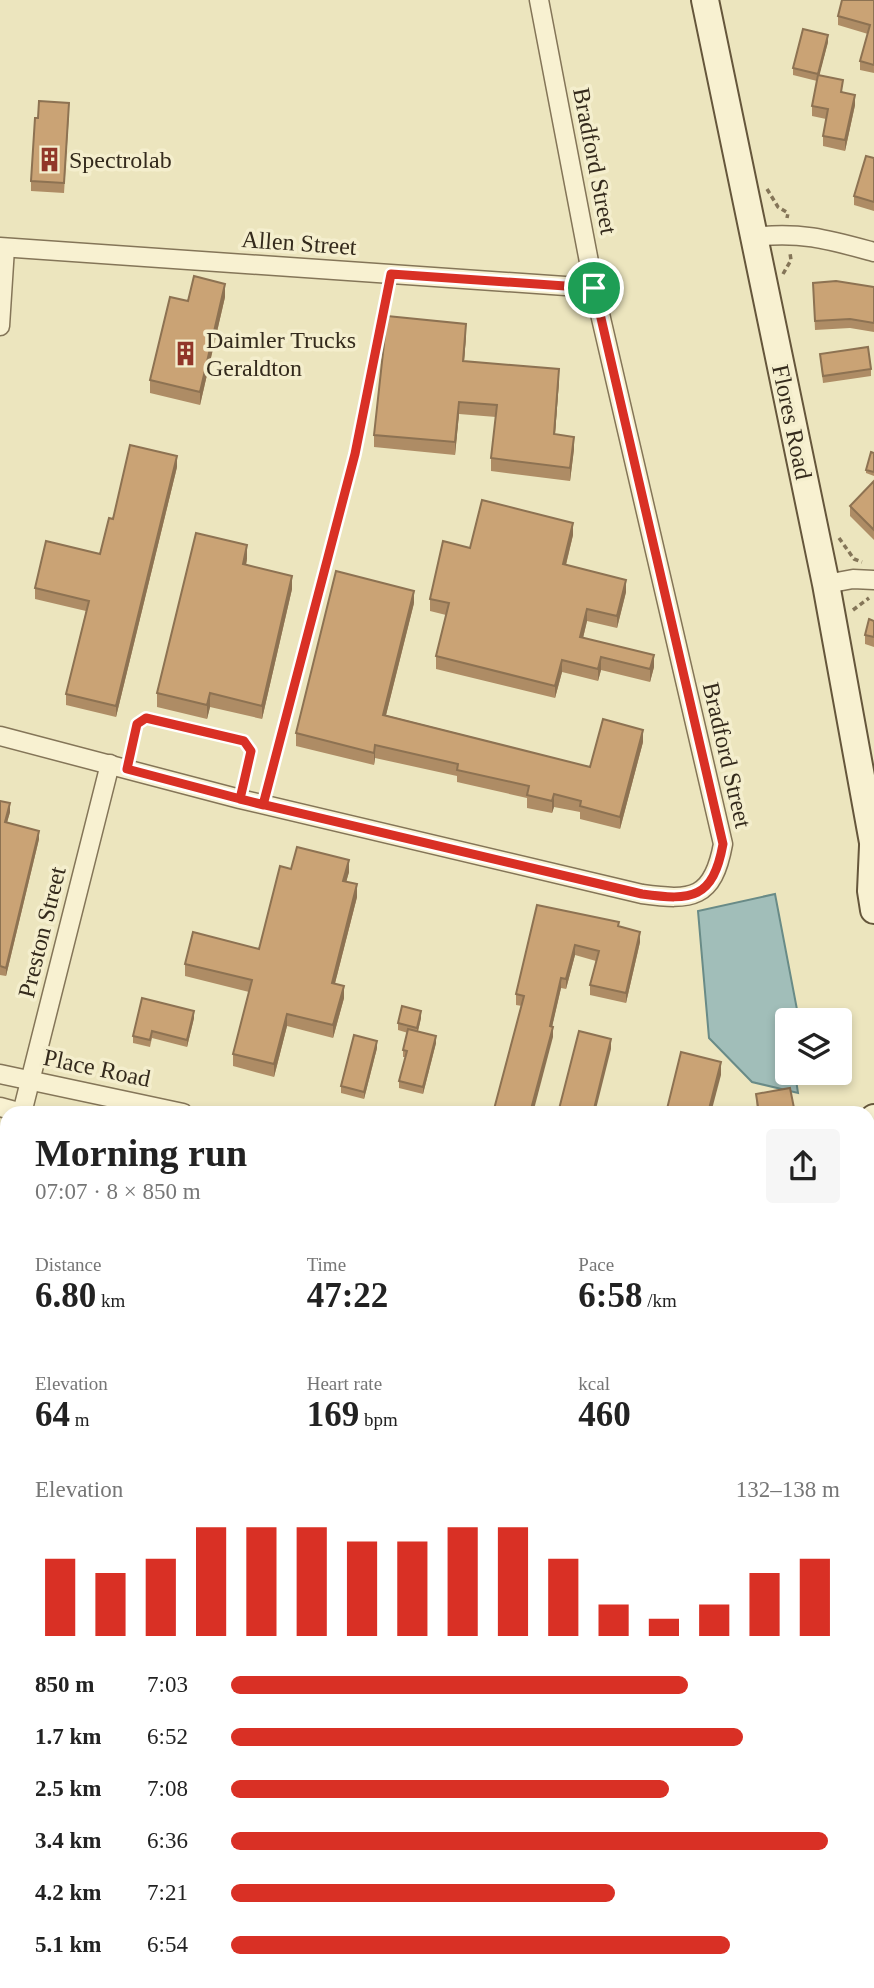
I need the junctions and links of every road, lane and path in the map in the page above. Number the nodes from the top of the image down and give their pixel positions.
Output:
1 (539, 0) edge
2 (705, 0) edge
3 (754, 237) junction
4 (2, 247) edge
5 (874, 252) edge
6 (391, 274) junction
7 (594, 288) junction
8 (0, 326) edge
9 (874, 580) edge
10 (826, 584) junction
11 (0, 736) edge
12 (118, 766) junction
13 (240, 799) junction
14 (263, 805) junction
15 (874, 847) edge
16 (874, 910) edge
17 (0, 1074) edge
18 (30, 1082) junction
19 (24, 1106) edge
20 (148, 1106) edge

1 - 7 street, Bradford Street
2 - 3 main road, Flores Road
3 - 5 street
3 - 10 main road, Flores Road
4 - 6 street, Allen Street
4 - 8 street
6 - 7 street, Allen Street
6 - 14 lane
7 - 14 street, Bradford Street
9 - 10 street
10 - 15 main road, Flores Road
11 - 12 street, Bradford Street
12 - 13 street, Bradford Street
12 - 13 lane
12 - 18 street, Preston Street
13 - 14 street, Bradford Street
15 - 16 main road, Flores Road
17 - 18 street, Place Road
18 - 19 street, Preston Street
18 - 20 street, Place Road

